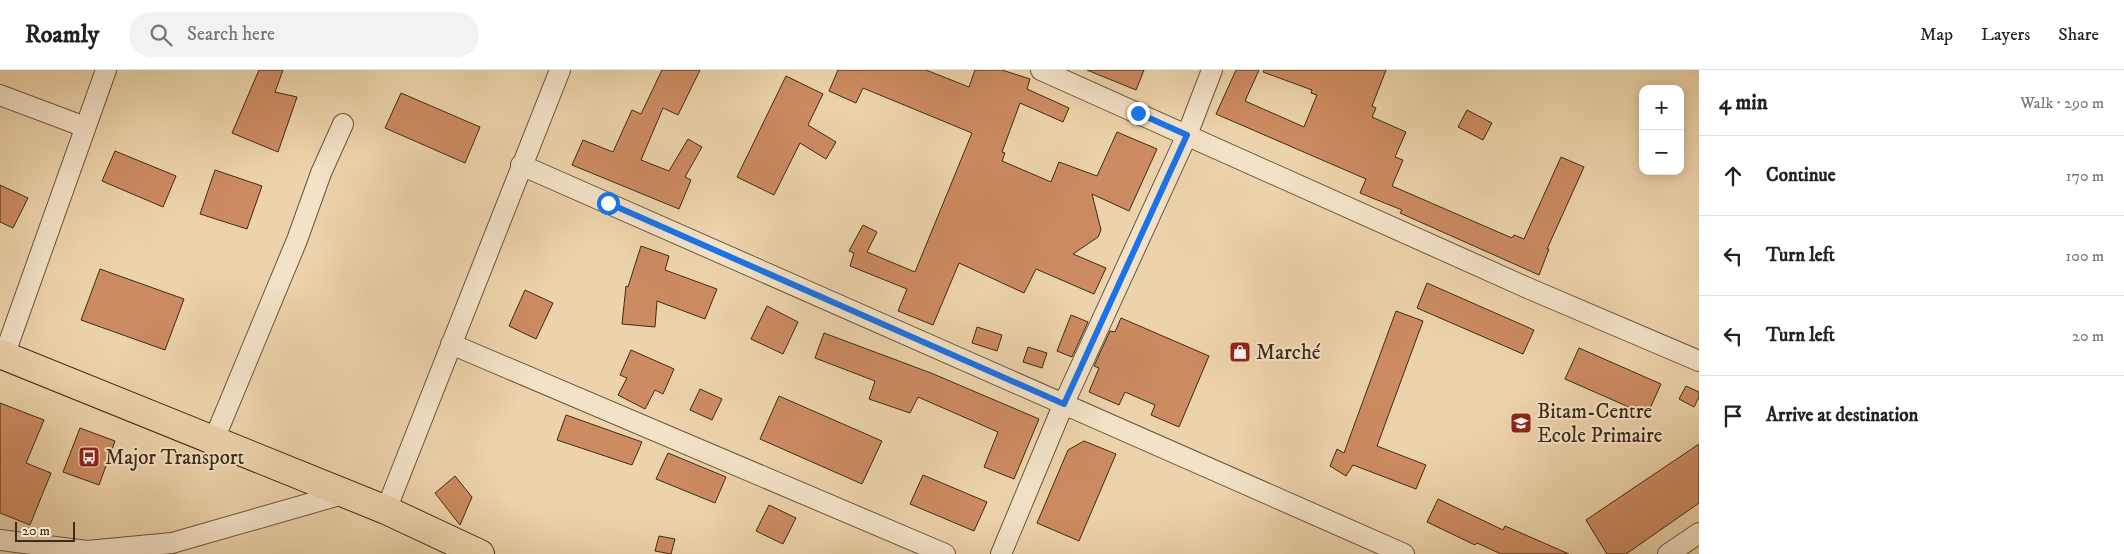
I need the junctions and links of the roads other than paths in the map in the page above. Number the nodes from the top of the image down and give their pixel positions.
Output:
1 (106, 70) edge
2 (560, 70) edge
3 (1041, 70) edge
4 (1212, 70) edge
5 (0, 95) edge
6 (343, 124) dead end
7 (85, 127) junction
8 (1187, 135) junction
9 (521, 165) junction
10 (451, 344) junction
11 (2, 355) edge
12 (1699, 361) edge
13 (1064, 404) junction
14 (213, 442) junction
15 (343, 494) junction
16 (386, 510) junction
17 (1699, 533) edge
18 (0, 540) edge
19 (170, 548) edge
20 (480, 554) edge
21 (945, 554) edge
22 (1000, 554) edge
23 (1404, 554) edge
24 (1668, 554) edge

1 - 7 street
2 - 9 street
3 - 8 street
4 - 8 street
5 - 7 street
6 - 14 street
7 - 11 street
8 - 12 street
8 - 13 street
9 - 10 street
9 - 13 street
10 - 16 street
10 - 21 street
11 - 14 highway
13 - 22 street
13 - 23 street
14 - 15 highway
15 - 16 highway
15 - 19 street
16 - 20 highway
17 - 24 street
18 - 19 street

